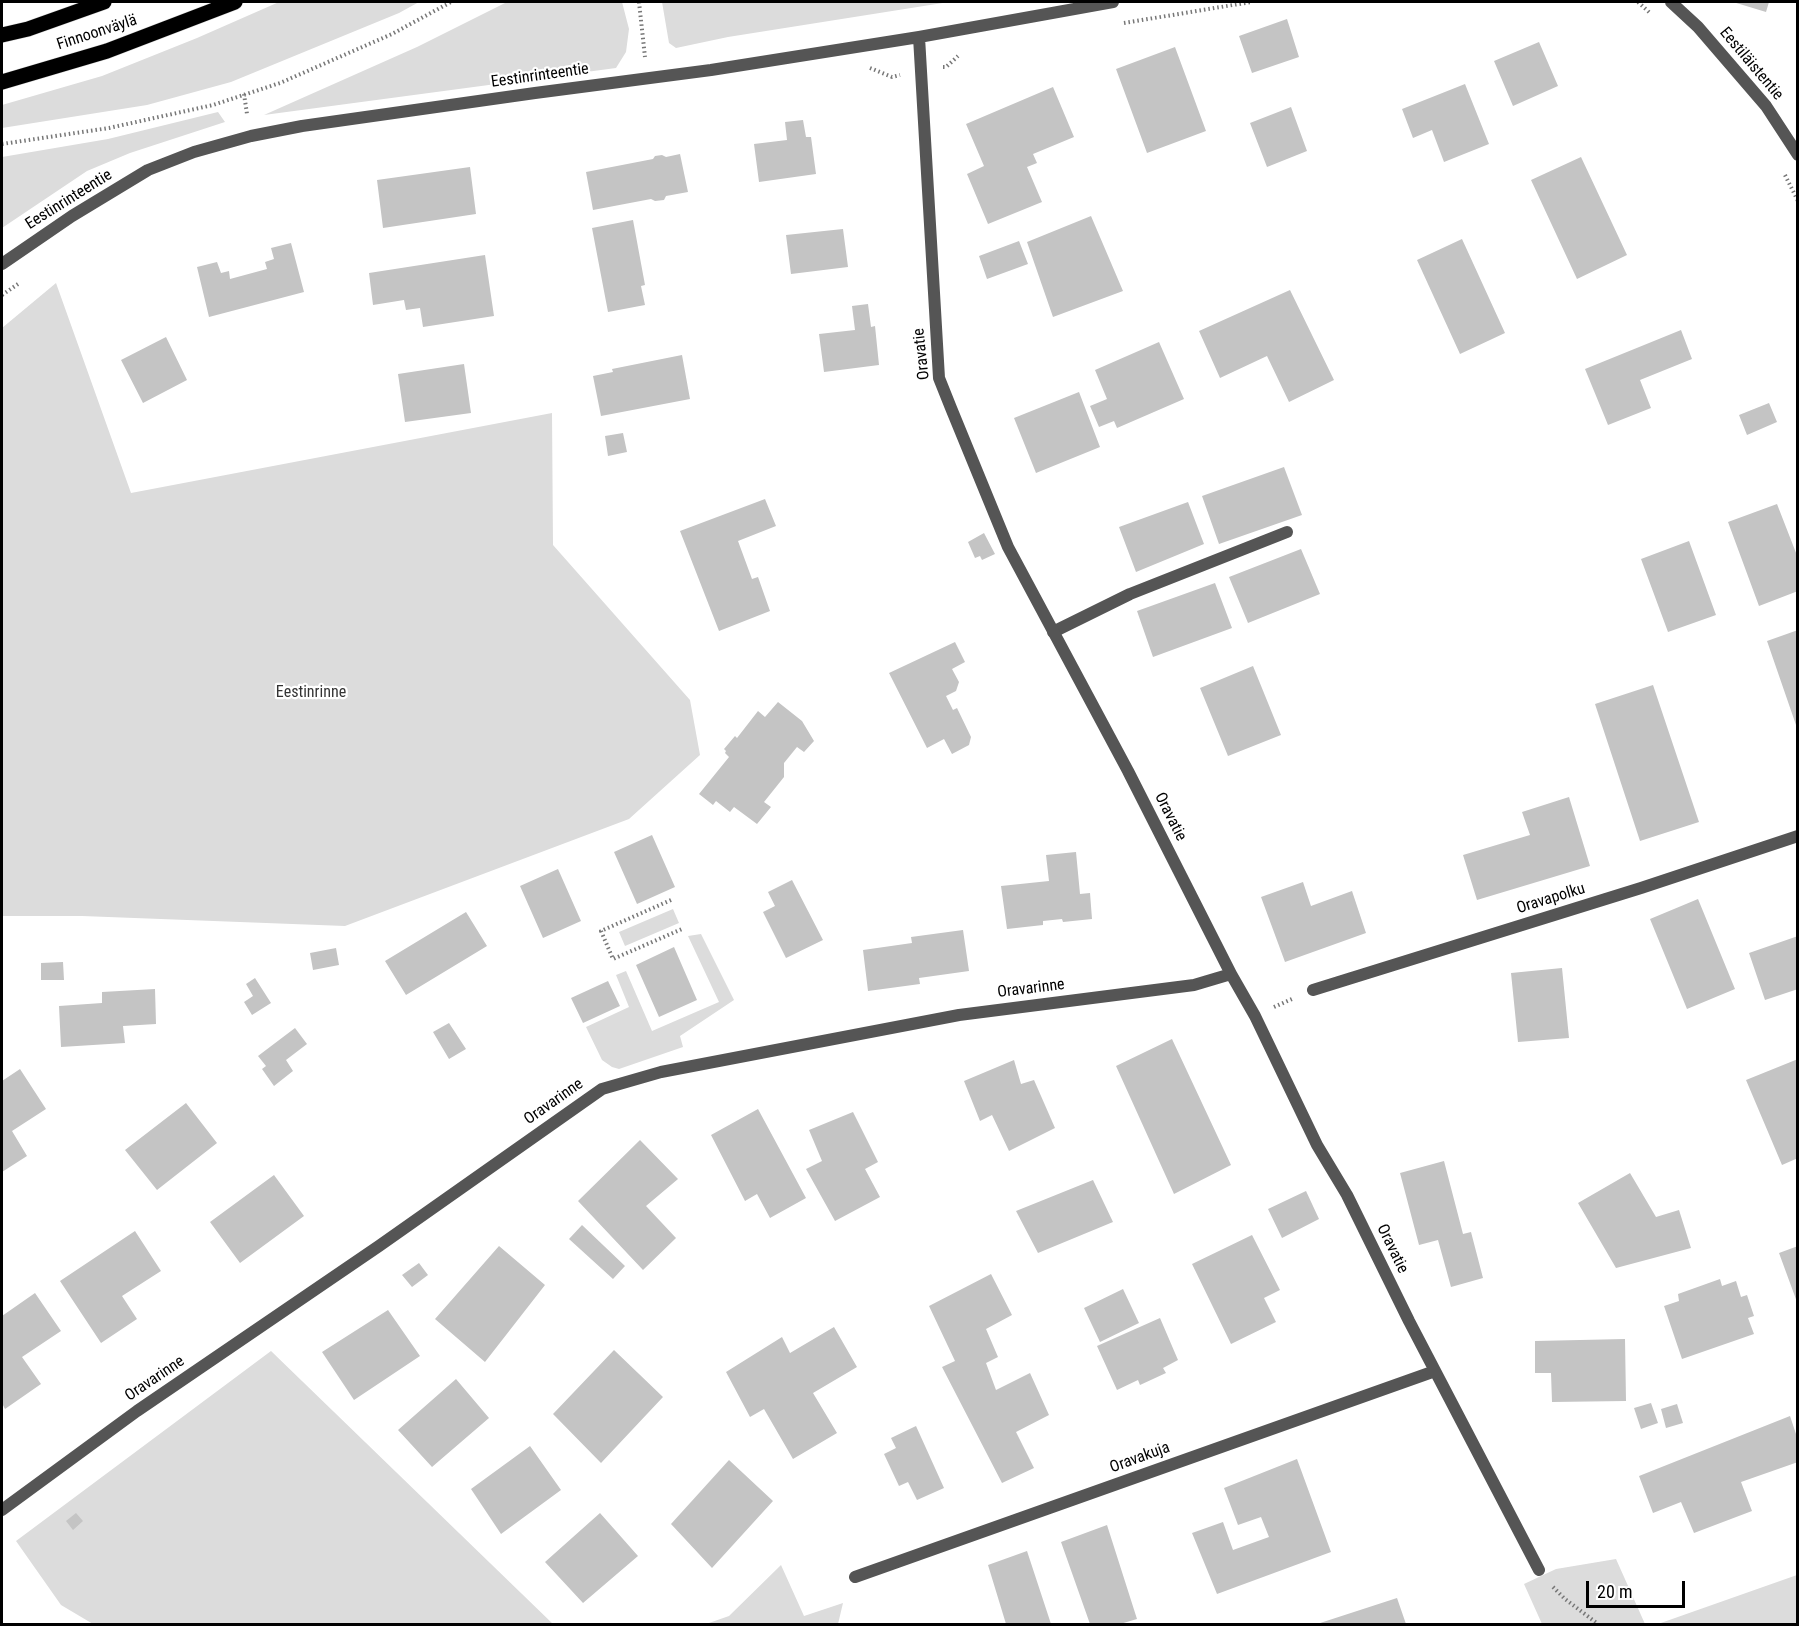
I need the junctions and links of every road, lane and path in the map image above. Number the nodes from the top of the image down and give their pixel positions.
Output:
1 (104, 2) edge
2 (235, 2) edge
3 (452, 2) edge
4 (639, 2) edge
5 (1113, 2) edge
6 (1671, 2) edge
7 (2, 35) edge
8 (919, 37) junction
9 (648, 78) junction
10 (2, 82) edge
11 (2, 144) edge
12 (1797, 155) edge
13 (2, 264) edge
14 (26, 278) dead end
15 (2, 295) edge
16 (1287, 532) dead end
17 (1053, 632) junction
18 (1797, 836) edge
19 (671, 900) dead end
20 (682, 929) dead end
21 (1231, 974) junction
22 (1313, 990) joint
23 (1255, 1016) junction
24 (1435, 1371) junction
25 (2, 1510) edge
26 (1539, 1570) joint
27 (855, 1577) dead end
28 (1598, 1624) edge

1 - 7 main road, Finnoonväylä
2 - 10 main road, Finnoonväylä
3 - 11 path
4 - 9 path
5 - 8 street, Eestinrinteentie
6 - 12 street, Eestiläistentie
8 - 9 street, Eestinrinteentie
8 - 17 street, Oravatie
9 - 13 street, Eestinrinteentie
14 - 15 path
16 - 17 street
17 - 21 street, Oravatie
18 - 22 street, Oravapolku
19 - 20 path
21 - 23 street, Oravatie
21 - 25 street, Oravarinne
22 - 23 path
23 - 24 street, Oravatie
24 - 26 street, Oravatie
24 - 27 street, Oravakuja
26 - 28 path

